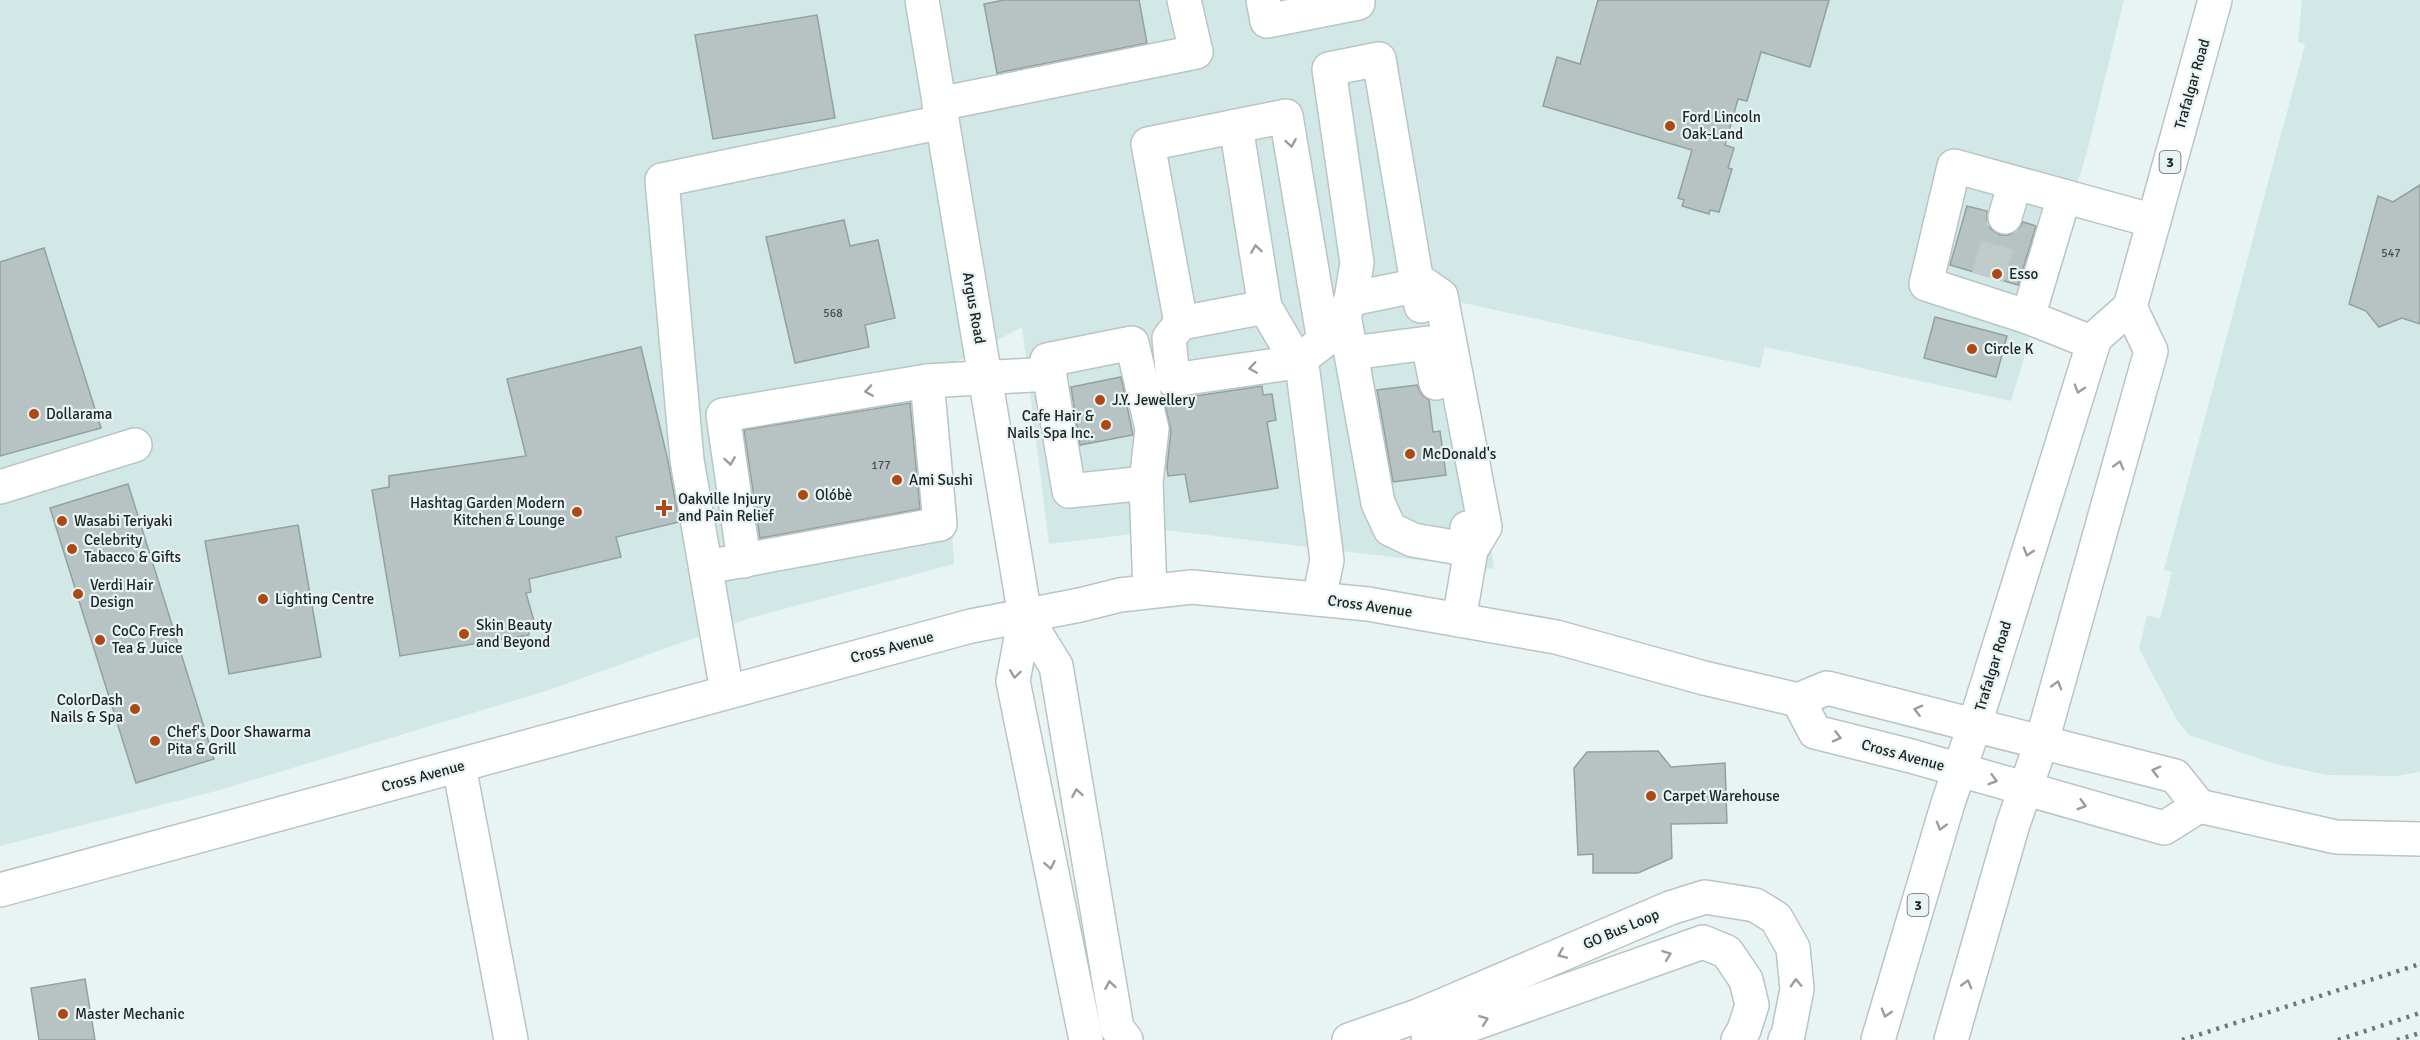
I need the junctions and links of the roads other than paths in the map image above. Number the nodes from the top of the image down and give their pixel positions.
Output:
1 (921, 0) edge
2 (1184, 0) edge
3 (1263, 0) edge
4 (2215, 0) edge
5 (1358, 3) dead end
6 (941, 113) junction
7 (1236, 126) junction
8 (2015, 183) junction
9 (2064, 197) junction
10 (2005, 217) tunnel mouth
11 (2154, 221) junction
12 (1417, 286) junction
13 (1351, 299) junction
14 (1265, 307) junction
15 (2130, 307) junction
16 (2028, 317) junction
17 (1181, 323) junction
18 (1428, 343) junction
19 (2094, 343) junction
20 (1352, 353) junction
21 (1297, 362) junction
22 (1050, 374) junction
23 (986, 377) junction
24 (927, 381) junction
25 (135, 445) dead end
26 (1146, 483) junction
27 (0, 487) edge
28 (1471, 550) junction
29 (744, 561) junction
30 (704, 567) junction
31 (1150, 591) junction
32 (1319, 599) junction
33 (1025, 616) junction
34 (1459, 620) junction
35 (727, 692) junction
36 (1798, 700) junction
37 (1975, 724) junction
38 (2042, 741) junction
39 (459, 766) junction
40 (1959, 770) junction
41 (2026, 789) junction
42 (2199, 806) junction
43 (2420, 839) edge
44 (0, 890) edge
45 (511, 1040) edge
46 (1086, 1040) edge
47 (1126, 1040) edge
48 (1348, 1040) edge
49 (1428, 1040) edge
50 (1738, 1040) edge
51 (1785, 1040) edge
52 (1878, 1040) edge
53 (1951, 1040) edge

1 - 6 street, Argus Road
2 - 6 street
3 - 5 street
4 - 11 street, Trafalgar Road / 3
6 - 23 street, Argus Road
6 - 30 street
14 -> 7 street
7 - 17 street
7 -> 21 street
8 - 9 street
8 - 10 street
8 - 16 street
9 - 11 street
9 - 16 street
11 - 15 street, Trafalgar Road / 3
12 - 13 street
12 - 13 street
12 - 18 street
12 - 28 street
13 - 20 street
14 - 17 street
14 - 21 street
15 - 19 street, Trafalgar Road / 3
38 -> 15 street
16 - 19 street
21 -> 17 street
18 - 20 street
18 - 28 street
19 -> 37 street, Trafalgar Road / 3
20 - 28 street
21 - 32 street
22 - 23 street
22 - 26 street
22 - 26 street
23 - 24 street
23 - 33 street, Argus Road
24 - 29 street
24 -> 29 street
25 - 27 street
26 - 31 street
28 - 34 street
29 - 30 street
30 - 35 street
31 - 32 street, Cross Avenue
31 - 33 street, Cross Avenue
32 - 34 street, Cross Avenue
33 - 35 street, Cross Avenue
33 -> 46 street
47 -> 33 street
34 - 36 street, Cross Avenue
35 - 39 street, Cross Avenue
37 -> 36 street
36 -> 40 street, Cross Avenue
37 - 38 street
37 - 40 street, Trafalgar Road / 3
38 - 41 street
42 -> 38 street
39 - 44 street, Cross Avenue
39 - 45 street
40 -> 41 street, Cross Avenue
40 -> 52 street, Trafalgar Road / 3
41 -> 42 street, Cross Avenue
53 -> 41 street
42 - 43 street
51 -> 48 street, GO Bus Loop
49 -> 50 street

